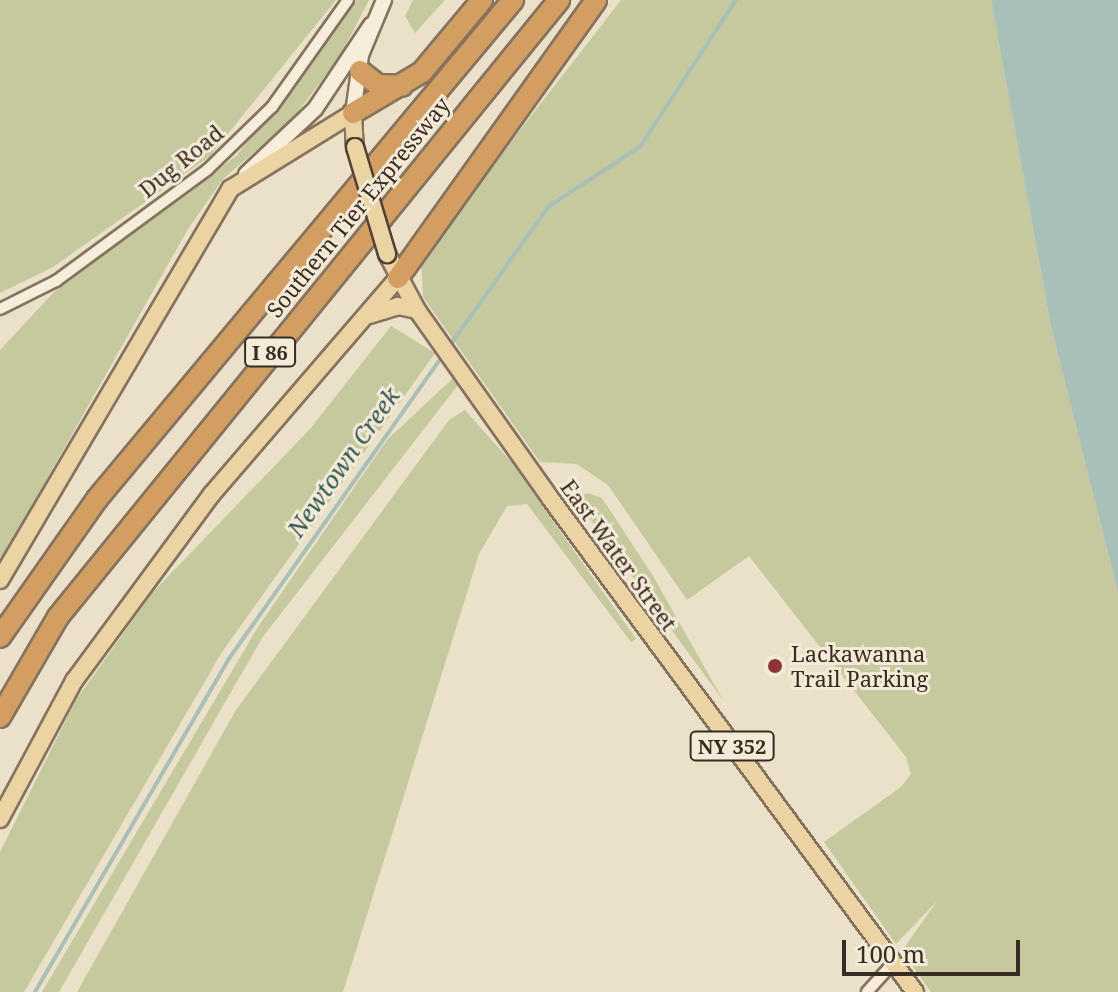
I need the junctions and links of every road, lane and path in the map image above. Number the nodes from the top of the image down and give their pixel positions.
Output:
1 (348, 0) edge
2 (384, 0) edge
3 (482, 0) edge
4 (513, 0) edge
5 (559, 0) edge
6 (596, 0) edge
7 (371, 25) junction
8 (360, 71) junction
9 (402, 86) junction
10 (353, 113) junction
11 (230, 189) junction
12 (398, 278) junction
13 (0, 309) edge
14 (367, 315) junction
15 (422, 317) junction
16 (0, 580) edge
17 (0, 637) edge
18 (0, 717) edge
19 (0, 819) edge
20 (893, 963) junction
21 (867, 992) edge
22 (915, 992) edge

1 - 13 street, Dug Road
2 - 7 street
3 - 9 highway
4 - 17 highway, Southern Tier Expressway / I 86
5 - 18 highway, Southern Tier Expressway / I 86
6 - 12 highway
7 - 8 street
7 - 11 street
8 - 9 highway
8 - 10 street
9 - 10 highway
10 - 11 main road
10 - 12 main road, East Water Street / NY 352, bridge
11 - 16 main road
12 - 14 main road
12 - 15 main road, East Water Street / NY 352
14 - 15 main road
14 - 19 main road
15 - 20 main road, East Water Street / NY 352
20 - 21 street
20 - 22 main road, East Water Street / NY 352

